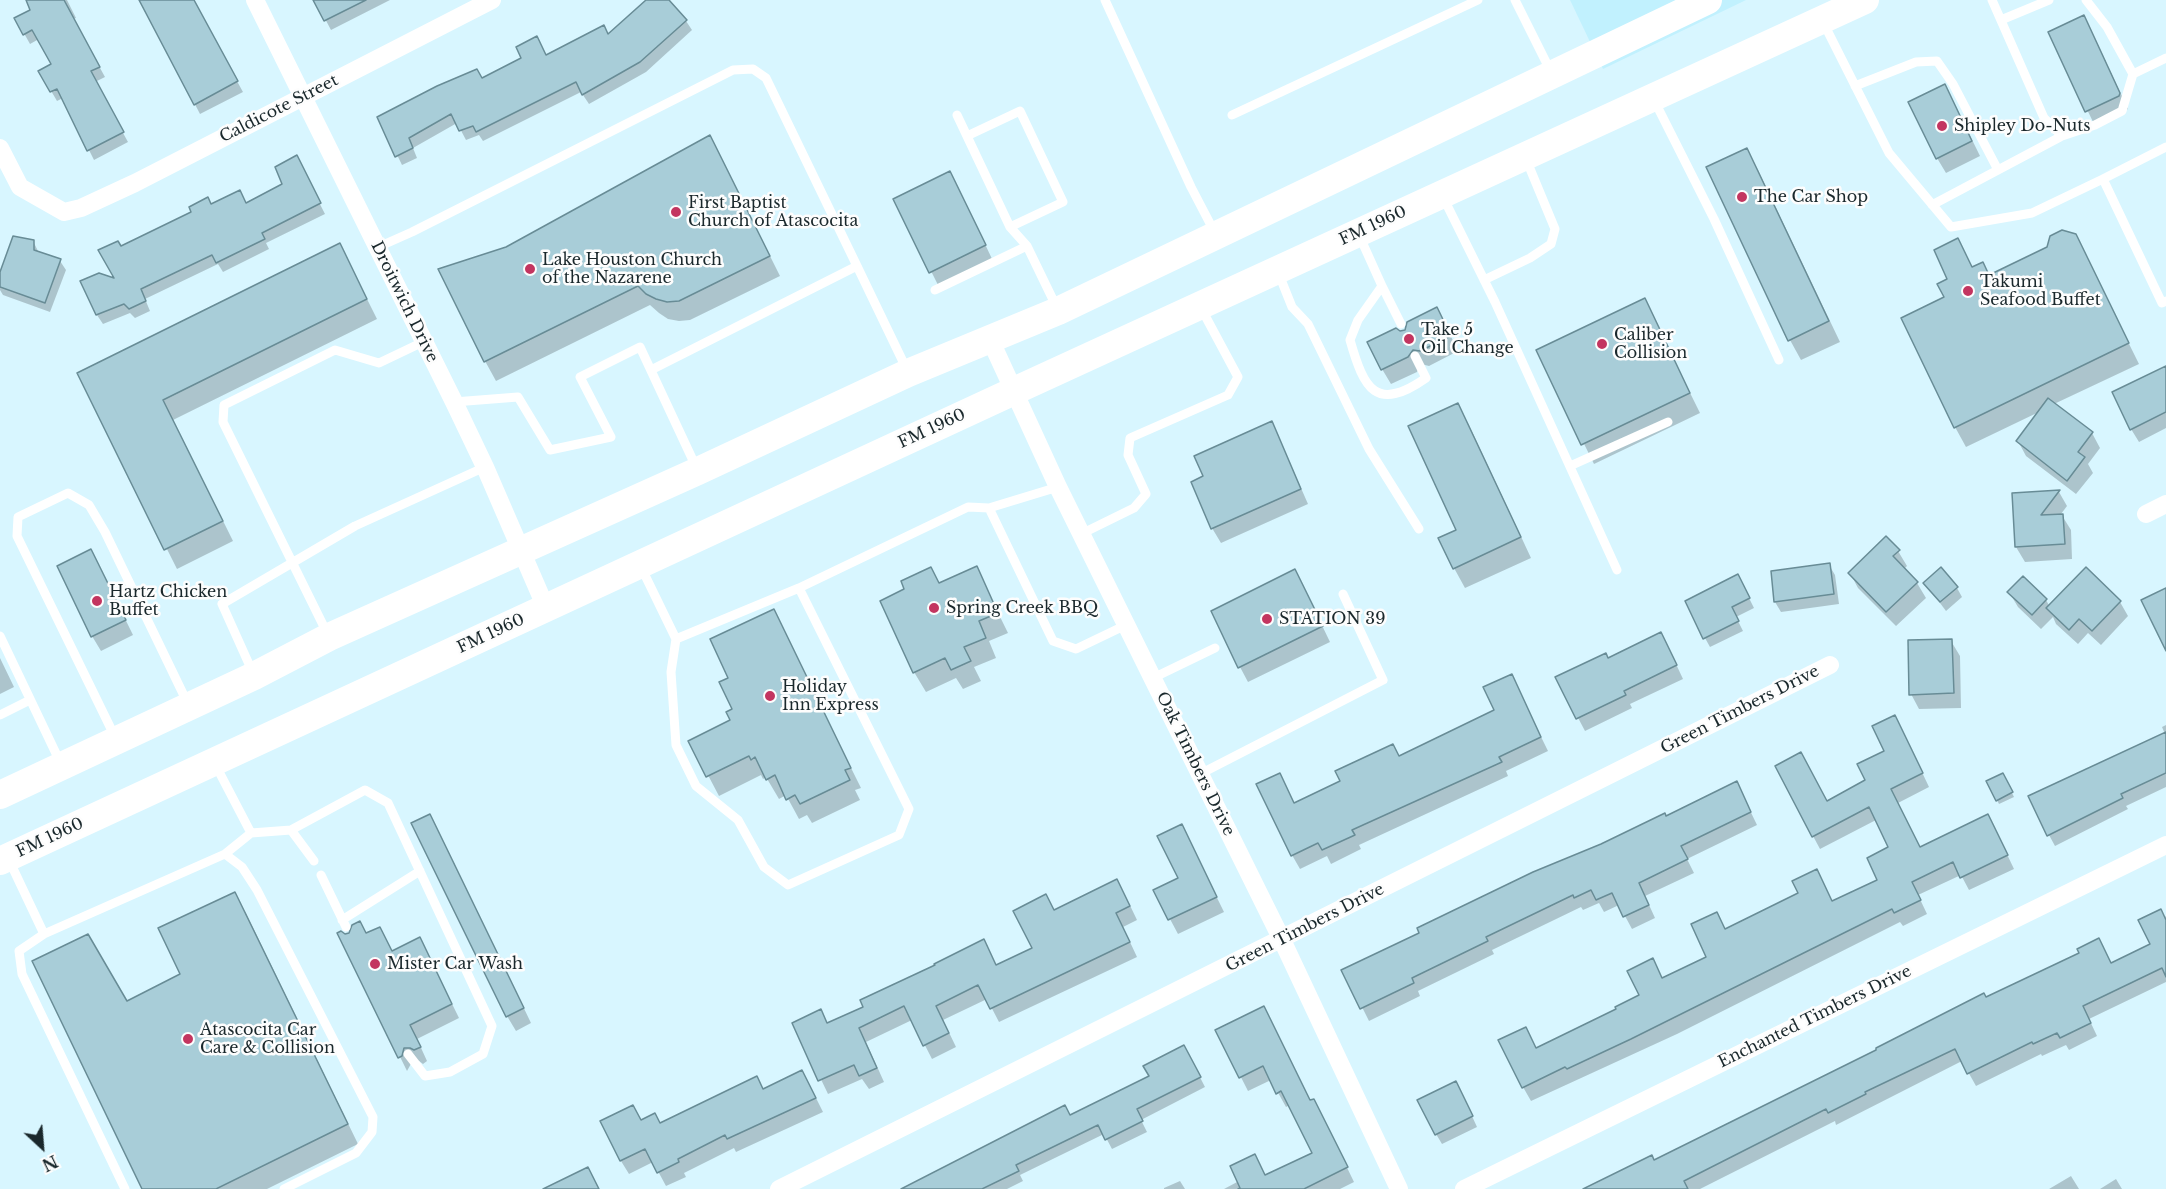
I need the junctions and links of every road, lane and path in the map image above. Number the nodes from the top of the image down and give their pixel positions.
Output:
1 (255, 0) edge
2 (492, 0) edge
3 (1105, 0) edge
4 (1478, 0) edge
5 (1515, 0) edge
6 (1708, 0) edge
7 (1865, 0) edge
8 (1992, 0) edge
9 (2049, 0) edge
10 (2086, 0) edge
11 (1822, 20) junction
12 (2001, 20) junction
13 (2166, 58) edge
14 (2133, 74) junction
15 (1552, 75) junction
16 (1855, 86) junction
17 (303, 97) junction
18 (1653, 98) junction
19 (957, 115) dead end
20 (1232, 115) dead end
21 (967, 136) junction
22 (2062, 136) junction
23 (2166, 147) edge
24 (0, 148) edge
25 (1525, 156) junction
26 (1998, 170) junction
27 (2103, 178) junction
28 (1442, 194) junction
29 (1932, 205) junction
30 (1010, 227) junction
31 (1358, 233) junction
32 (1216, 236) junction
33 (1027, 246) junction
34 (376, 248) junction
35 (857, 266) junction
36 (1277, 270) junction
37 (1484, 280) junction
38 (1382, 286) junction
39 (935, 290) dead end
40 (2166, 301) edge
41 (1200, 306) junction
42 (1058, 311) junction
43 (1401, 324) dead end
44 (990, 339) junction
45 (423, 342) junction
46 (1415, 356) dead end
47 (1779, 360) dead end
48 (651, 370) junction
49 (908, 373) junction
50 (1014, 391) junction
51 (454, 402) junction
52 (1668, 422) dead end
53 (1570, 466) junction
54 (485, 467) junction
55 (698, 471) junction
56 (1058, 487) junction
57 (2166, 504) edge
58 (989, 508) junction
59 (2146, 514) dead end
60 (1419, 529) dead end
61 (1081, 534) junction
62 (520, 550) junction
63 (292, 563) junction
64 (640, 565) junction
65 (1617, 570) dead end
66 (799, 588) junction
67 (1343, 594) dead end
68 (546, 608) junction
69 (1126, 625) junction
70 (0, 636) edge
71 (329, 638) junction
72 (676, 639) junction
73 (1215, 648) dead end
74 (1830, 665) dead end
75 (254, 676) junction
76 (1153, 678) junction
77 (30, 700) junction
78 (189, 706) junction
79 (0, 715) edge
80 (116, 741) junction
81 (214, 762) junction
82 (62, 766) junction
83 (1200, 774) junction
84 (0, 795) edge
85 (291, 830) junction
86 (250, 833) junction
87 (2166, 845) edge
88 (225, 854) junction
89 (4, 859) edge
90 (314, 861) dead end
91 (420, 871) junction
92 (321, 874) dead end
93 (44, 934) junction
94 (1282, 940) junction
95 (408, 1054) dead end
96 (125, 1189) edge
97 (284, 1189) edge
98 (779, 1189) edge
99 (1399, 1189) edge
100 (1464, 1189) edge

1 - 17 street, Droitwich Drive
2 - 17 street, Caldicote Street
3 - 32 lane
4 - 20 lane
5 - 15 lane
6 - 15 main road
7 - 11 main road, FM 1960 / FM 1960
8 - 12 lane
9 - 12 lane
10 - 14 lane
11 - 16 lane
11 - 18 main road, FM 1960 / FM 1960
12 - 22 lane
13 - 14 lane
14 - 22 lane
15 - 32 main road
16 - 26 lane
16 - 29 lane
17 - 24 street, Caldicote Street
17 - 34 street, Droitwich Drive
18 - 25 main road, FM 1960 / FM 1960
18 - 47 lane
19 - 21 lane
21 - 30 lane
21 - 30 lane
22 - 26 lane
23 - 27 lane
25 - 28 main road, FM 1960 / FM 1960
25 - 37 lane
26 - 29 lane
27 - 29 lane
27 - 40 lane
28 - 31 main road, FM 1960 / FM 1960
28 - 37 lane
30 - 33 lane
31 - 36 main road, FM 1960 / FM 1960
31 - 38 lane
32 - 42 main road
33 - 39 lane
33 - 42 lane
34 - 35 lane
34 - 45 street, Droitwich Drive
35 - 48 lane
35 - 49 lane
36 - 41 main road, FM 1960 / FM 1960
36 - 60 lane
37 - 53 lane
38 - 43 lane
38 - 46 lane
41 - 50 main road, FM 1960 / FM 1960
41 - 61 lane
42 - 44 main road
44 - 49 main road
44 - 50 street, Oak Timbers Drive
45 - 51 street, Droitwich Drive
45 - 63 lane
48 - 51 lane
48 - 55 lane
49 - 55 main road
50 - 56 street, Oak Timbers Drive
50 - 64 main road, FM 1960 / FM 1960
51 - 54 street, Droitwich Drive
52 - 53 lane
53 - 65 lane
54 - 62 street, Droitwich Drive
54 - 63 lane
55 - 62 main road
56 - 58 lane
56 - 61 street, Oak Timbers Drive
57 - 59 street
58 - 66 lane
58 - 69 lane
61 - 69 street, Oak Timbers Drive
62 - 68 street, Droitwich Drive
62 - 71 main road
63 - 71 lane
63 - 75 lane
64 - 68 main road, FM 1960 / FM 1960
64 - 72 lane
66 - 72 lane
66 - 72 lane
67 - 83 lane
68 - 81 main road, FM 1960 / FM 1960
69 - 76 street, Oak Timbers Drive
70 - 77 lane
71 - 75 main road
73 - 76 lane
74 - 94 street, Green Timbers Drive
75 - 78 main road
76 - 83 street, Oak Timbers Drive
77 - 79 lane
77 - 82 lane
78 - 80 main road
78 - 80 lane
80 - 82 main road
81 - 86 lane
81 - 89 main road, FM 1960 / FM 1960
82 - 84 main road
83 - 94 street, Oak Timbers Drive
85 - 86 lane
85 - 90 lane
85 - 91 lane
86 - 88 lane
87 - 100 street, Enchanted Timbers Drive
88 - 93 lane
88 - 97 lane
89 - 93 lane
91 - 92 lane
91 - 95 lane
93 - 96 lane
94 - 98 street, Green Timbers Drive
94 - 99 street, Oak Timbers Drive

